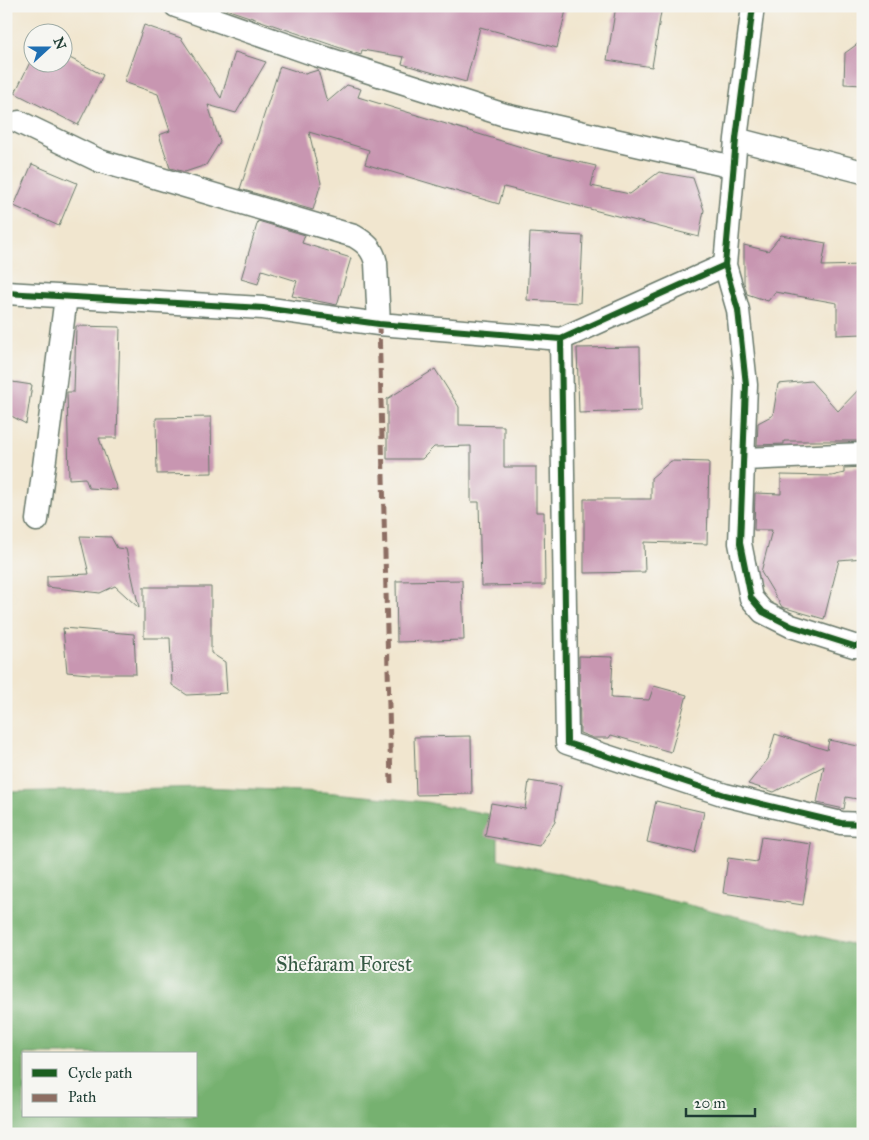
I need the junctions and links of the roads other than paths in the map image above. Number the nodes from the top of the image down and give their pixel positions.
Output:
1 (176, 6) edge
2 (752, 6) edge
3 (19, 122) dead end
4 (736, 139) junction
5 (733, 167) junction
6 (863, 172) edge
7 (725, 264) junction
8 (6, 293) edge
9 (66, 297) junction
10 (379, 324) junction
11 (561, 340) junction
12 (863, 454) edge
13 (744, 459) junction
14 (37, 520) dead end
15 (863, 646) edge
16 (863, 824) edge

1 - 5 street
2 - 4 street
3 - 10 street
4 - 5 street
4 - 6 street
5 - 7 street
7 - 11 street
7 - 13 street
8 - 9 street
9 - 10 street
9 - 14 street
10 - 11 street
11 - 16 street
12 - 13 street
13 - 15 street

